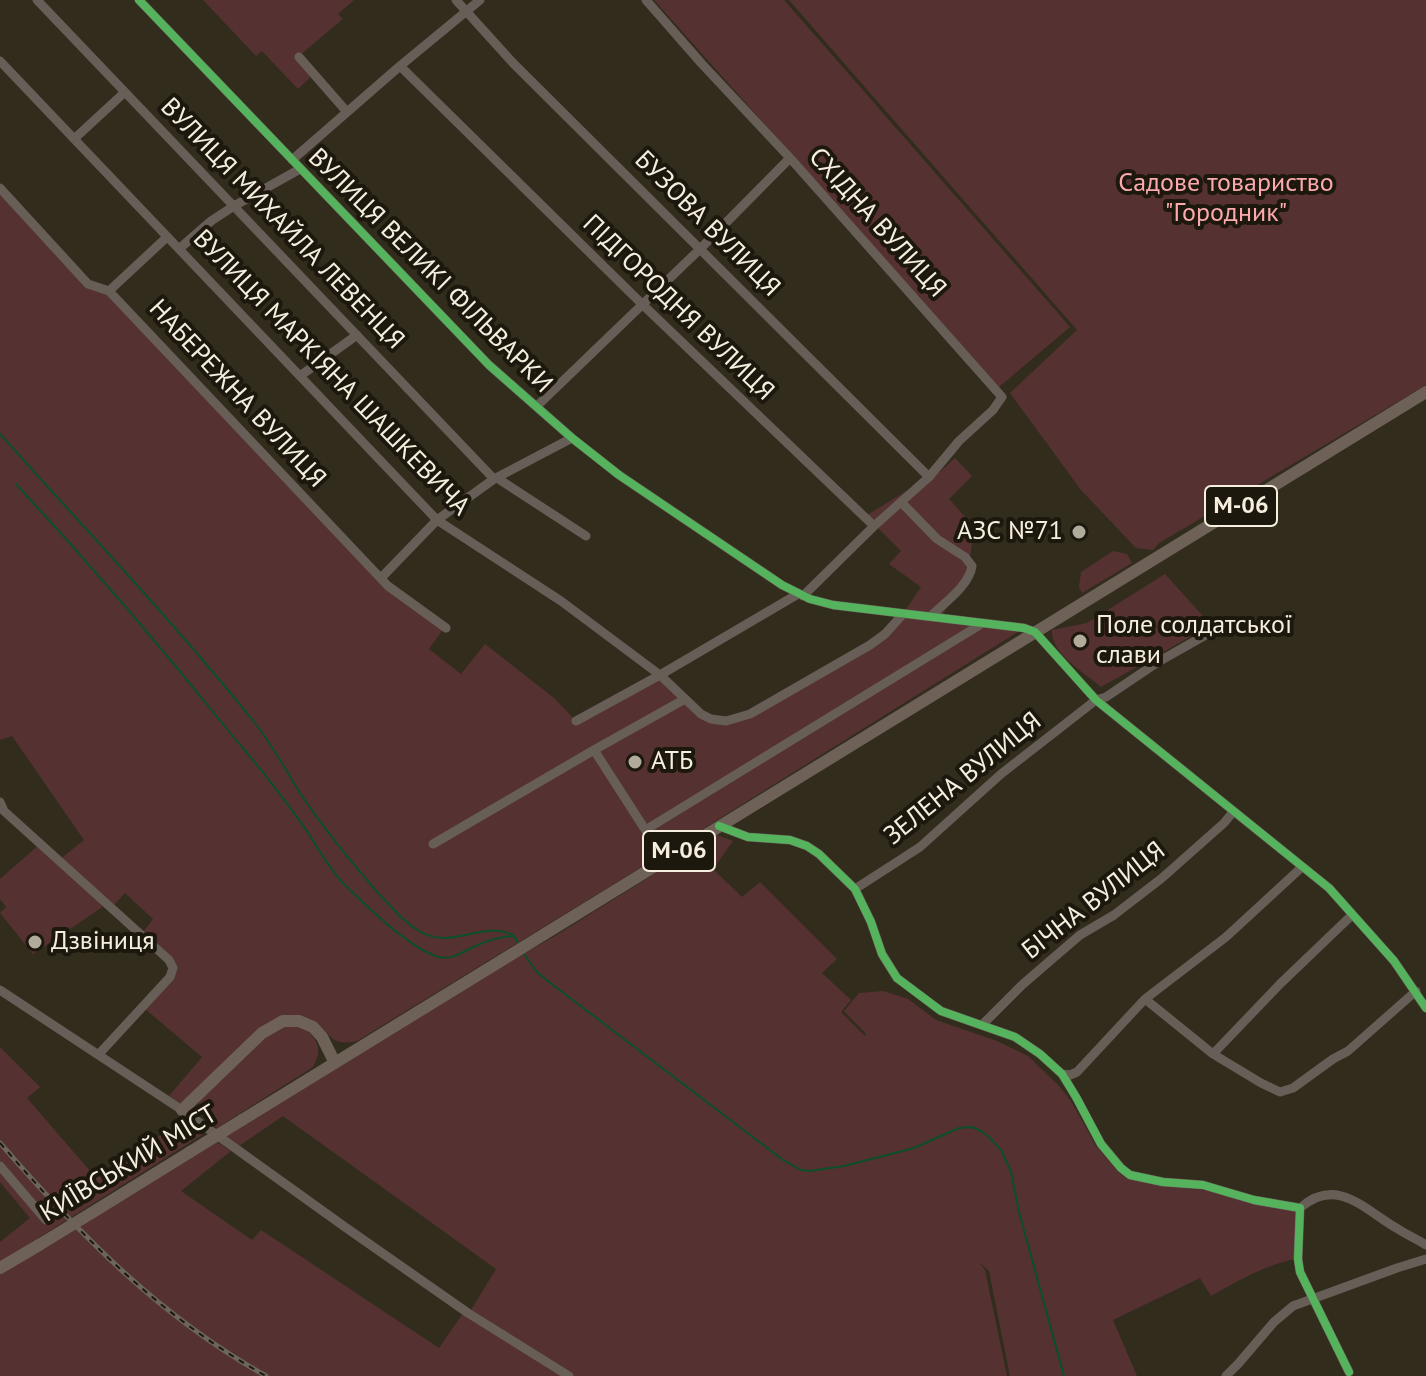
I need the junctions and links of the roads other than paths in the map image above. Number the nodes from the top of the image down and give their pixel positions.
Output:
1 (37, 0) edge
2 (139, 0) edge
3 (456, 0) edge
4 (480, 0) edge
5 (646, 0) edge
6 (466, 12) junction
7 (299, 57) dead end
8 (0, 61) edge
9 (400, 66) junction
10 (125, 92) junction
11 (347, 112) junction
12 (74, 139) junction
13 (790, 158) junction
14 (292, 160) junction
15 (300, 169) junction
16 (0, 188) edge
17 (234, 206) junction
18 (167, 237) junction
19 (179, 249) junction
20 (700, 249) junction
21 (109, 291) junction
22 (643, 305) junction
23 (357, 335) junction
24 (300, 376) junction
25 (1426, 392) edge
26 (537, 406) junction
27 (572, 438) junction
28 (929, 477) junction
29 (496, 479) junction
30 (901, 502) junction
31 (437, 520) junction
32 (874, 526) junction
33 (586, 536) dead end
34 (381, 578) junction
35 (800, 595) junction
36 (903, 614) junction
37 (931, 616) junction
38 (983, 623) junction
39 (1225, 624) dead end
40 (446, 628) dead end
41 (1035, 632) junction
42 (660, 675) junction
43 (685, 699) junction
44 (1096, 700) junction
45 (576, 721) dead end
46 (594, 750) junction
47 (0, 802) edge
48 (1233, 812) junction
49 (719, 826) junction
50 (647, 829) junction
51 (433, 844) dead end
52 (666, 861) junction
53 (1302, 867) junction
54 (855, 889) junction
55 (1352, 915) junction
56 (0, 990) edge
57 (1416, 991) junction
58 (1145, 999) junction
59 (1426, 1008) edge
60 (982, 1025) junction
61 (99, 1054) junction
62 (1213, 1054) junction
63 (335, 1063) junction
64 (1062, 1074) junction
65 (182, 1110) junction
66 (0, 1166) edge
67 (1300, 1208) junction
68 (46, 1220) dead end
69 (1426, 1245) edge
70 (1426, 1259) edge
71 (0, 1268) edge
72 (1313, 1299) junction
73 (1349, 1372) dead end
74 (569, 1376) edge
75 (1226, 1376) edge

1 - 10 street, ВУЛИЦЯ МИХАЙЛА ЛЕВЕНЦЯ
2 - 14 street, ВУЛИЦЯ ВЕЛИКІ ФІЛЬВАРКИ
3 - 6 street, БУЗОВА ВУЛИЦЯ
4 - 6 street
5 - 13 street, СХІДНА ВУЛИЦЯ
6 - 9 street
6 - 20 street, БУЗОВА ВУЛИЦЯ
7 - 11 street
8 - 12 street, ВУЛИЦЯ МАРКІЯНА ШАШКЕВИЧА
9 - 11 street
9 - 22 street, ПІДГОРОДНЯ ВУЛИЦЯ
10 - 12 street
10 - 17 street, ВУЛИЦЯ МИХАЙЛА ЛЕВЕНЦЯ
11 - 14 street
12 - 18 street, ВУЛИЦЯ МАРКІЯНА ШАШКЕВИЧА
13 - 20 street
13 - 28 street, СХІДНА ВУЛИЦЯ
14 - 15 street, ВУЛИЦЯ ВЕЛИКІ ФІЛЬВАРКИ
15 - 17 street
15 - 26 street, ВУЛИЦЯ ВЕЛИКІ ФІЛЬВАРКИ
16 - 21 street, НАБЕРЕЖНА ВУЛИЦЯ
17 - 19 street
17 - 23 street, ВУЛИЦЯ МИХАЙЛА ЛЕВЕНЦЯ
18 - 19 street, ВУЛИЦЯ МАРКІЯНА ШАШКЕВИЧА
18 - 21 street
19 - 24 street, ВУЛИЦЯ МАРКІЯНА ШАШКЕВИЧА
20 - 22 street
20 - 28 street, БУЗОВА ВУЛИЦЯ
21 - 34 street, НАБЕРЕЖНА ВУЛИЦЯ
22 - 26 street
22 - 32 street, ПІДГОРОДНЯ ВУЛИЦЯ
23 - 24 street
23 - 29 street, ВУЛИЦЯ МИХАЙЛА ЛЕВЕНЦЯ
24 - 31 street, ВУЛИЦЯ МАРКІЯНА ШАШКЕВИЧА
25 - 41 highway, М-06
26 - 27 street, ВУЛИЦЯ ВЕЛИКІ ФІЛЬВАРКИ
27 - 29 street
27 - 35 street, ВУЛИЦЯ ВЕЛИКІ ФІЛЬВАРКИ
28 - 30 street
29 - 31 street
29 - 33 street, ВУЛИЦЯ МИХАЙЛА ЛЕВЕНЦЯ
30 - 32 street
30 - 37 street
31 - 34 street
31 - 42 street, ВУЛИЦЯ МАРКІЯНА ШАШКЕВИЧА
32 - 35 street
34 - 40 street, НАБЕРЕЖНА ВУЛИЦЯ
35 - 36 street, ВУЛИЦЯ ВЕЛИКІ ФІЛЬВАРКИ
35 - 42 street
36 - 37 street, ВУЛИЦЯ ВЕЛИКІ ФІЛЬВАРКИ
36 - 43 street, ВУЛИЦЯ МАРКІЯНА ШАШКЕВИЧА
37 - 38 street, ВУЛИЦЯ ВЕЛИКІ ФІЛЬВАРКИ
38 - 41 street, ВУЛИЦЯ ВЕЛИКІ ФІЛЬВАРКИ
38 - 50 street
39 - 44 street, ЗЕЛЕНА ВУЛИЦЯ
41 - 44 street
41 - 49 highway, М-06
42 - 43 street, ВУЛИЦЯ МАРКІЯНА ШАШКЕВИЧА
42 - 45 street
43 - 46 street
44 - 48 street
44 - 54 street, ЗЕЛЕНА ВУЛИЦЯ
46 - 50 street
46 - 51 street
47 - 61 street
48 - 53 street
48 - 60 street, БІЧНА ВУЛИЦЯ
49 - 52 highway, М-06
49 - 54 street
50 - 52 street
52 - 63 highway, М-06
53 - 55 street
53 - 58 street
54 - 60 street
55 - 57 street
55 - 62 street
56 - 61 street
57 - 59 street
57 - 62 street
58 - 62 street
58 - 64 street
60 - 64 street
61 - 65 street
63 - 65 highway
63 - 71 highway, КИЇВСЬКИЙ МІСТ / М-06, bridge
64 - 67 street
65 - 74 street
66 - 68 street
67 - 69 street
67 - 72 street
70 - 72 street
72 - 73 street
72 - 75 street

